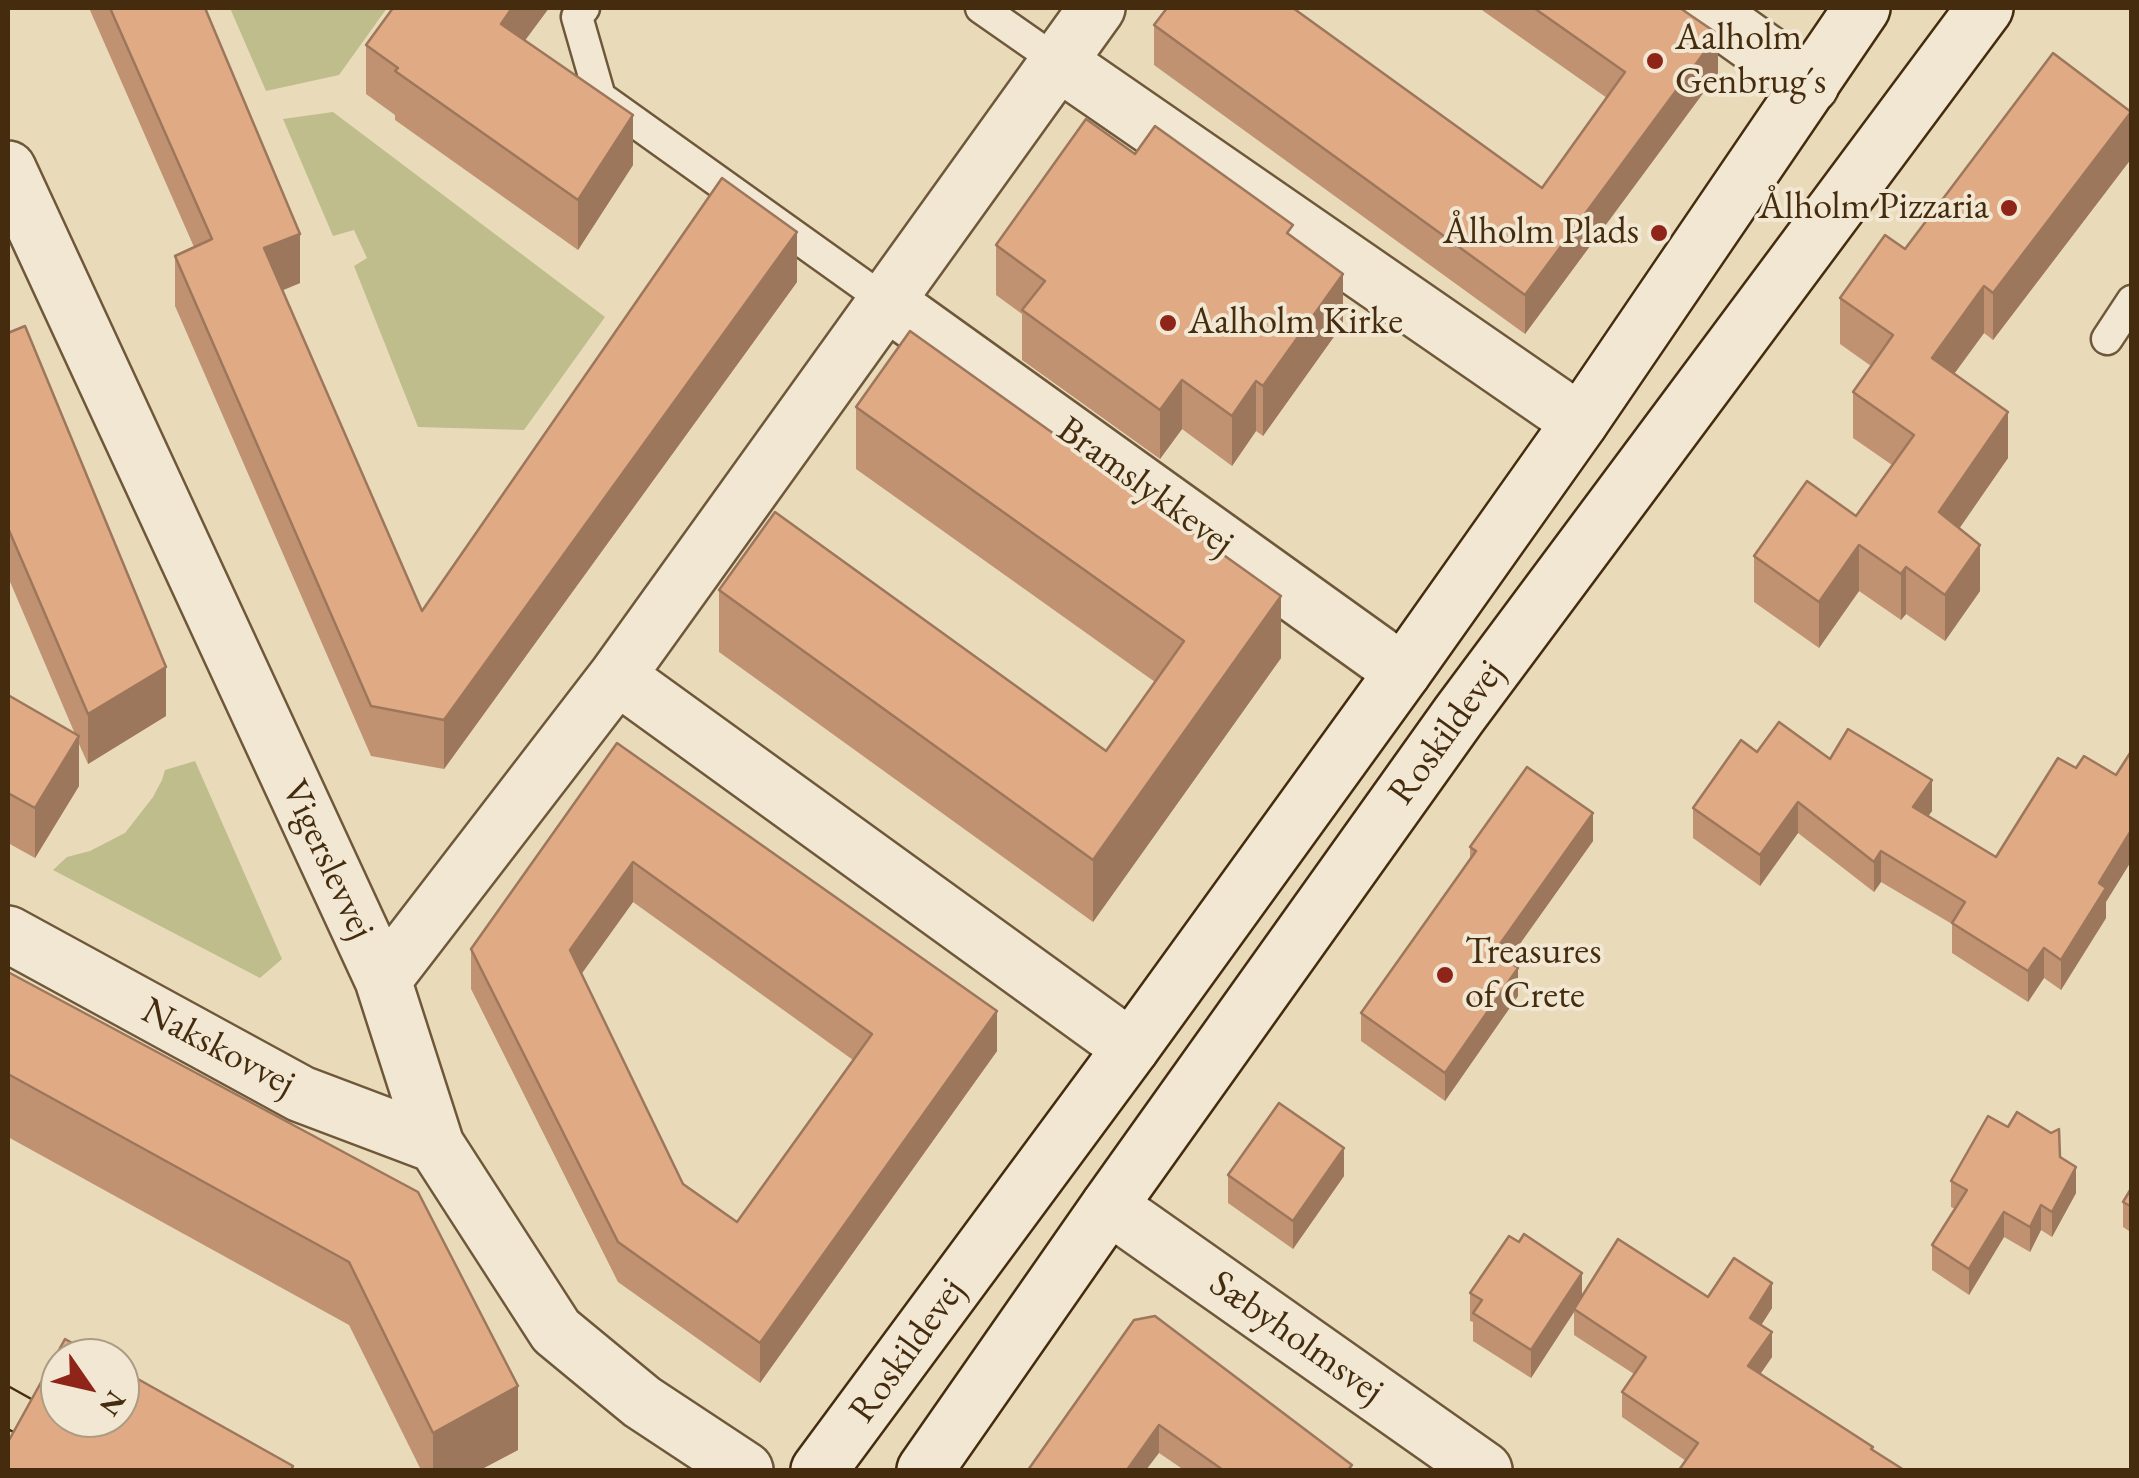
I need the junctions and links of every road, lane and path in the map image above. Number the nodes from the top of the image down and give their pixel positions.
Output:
1 (584, 8) edge
2 (981, 8) edge
3 (1097, 8) edge
4 (1702, 8) edge
5 (1862, 8) edge
6 (1985, 8) edge
7 (1057, 61) junction
8 (1811, 85) junction
9 (8, 169) edge
10 (2132, 301) edge
11 (887, 302) junction
12 (2107, 339) dead end
13 (1580, 422) junction
14 (1403, 672) junction
15 (617, 676) junction
16 (8, 934) edge
17 (383, 980) junction
18 (1131, 1048) junction
19 (436, 1145) junction
20 (1109, 1206) junction
21 (745, 1470) edge
22 (820, 1470) edge
23 (925, 1470) edge
24 (1484, 1470) edge

1 - 11 lane
2 - 7 lane
3 - 7 street
4 - 8 street
5 - 8 street, Roskildevej
6 - 20 street, Roskildevej
7 - 11 street
7 - 13 street
8 - 13 street, Roskildevej
9 - 17 street, Vigerslevvej
10 - 12 lane
11 - 14 street, Bramslykkevej
11 - 15 street
13 - 14 street, Roskildevej
14 - 18 street, Roskildevej
15 - 17 street
15 - 18 street
16 - 19 street, Nakskovvej
17 - 19 street, Vigerslevvej
18 - 22 street, Roskildevej
19 - 21 street, Vigerslevvej
20 - 23 street, Roskildevej
20 - 24 street, Sæbyholmsvej

